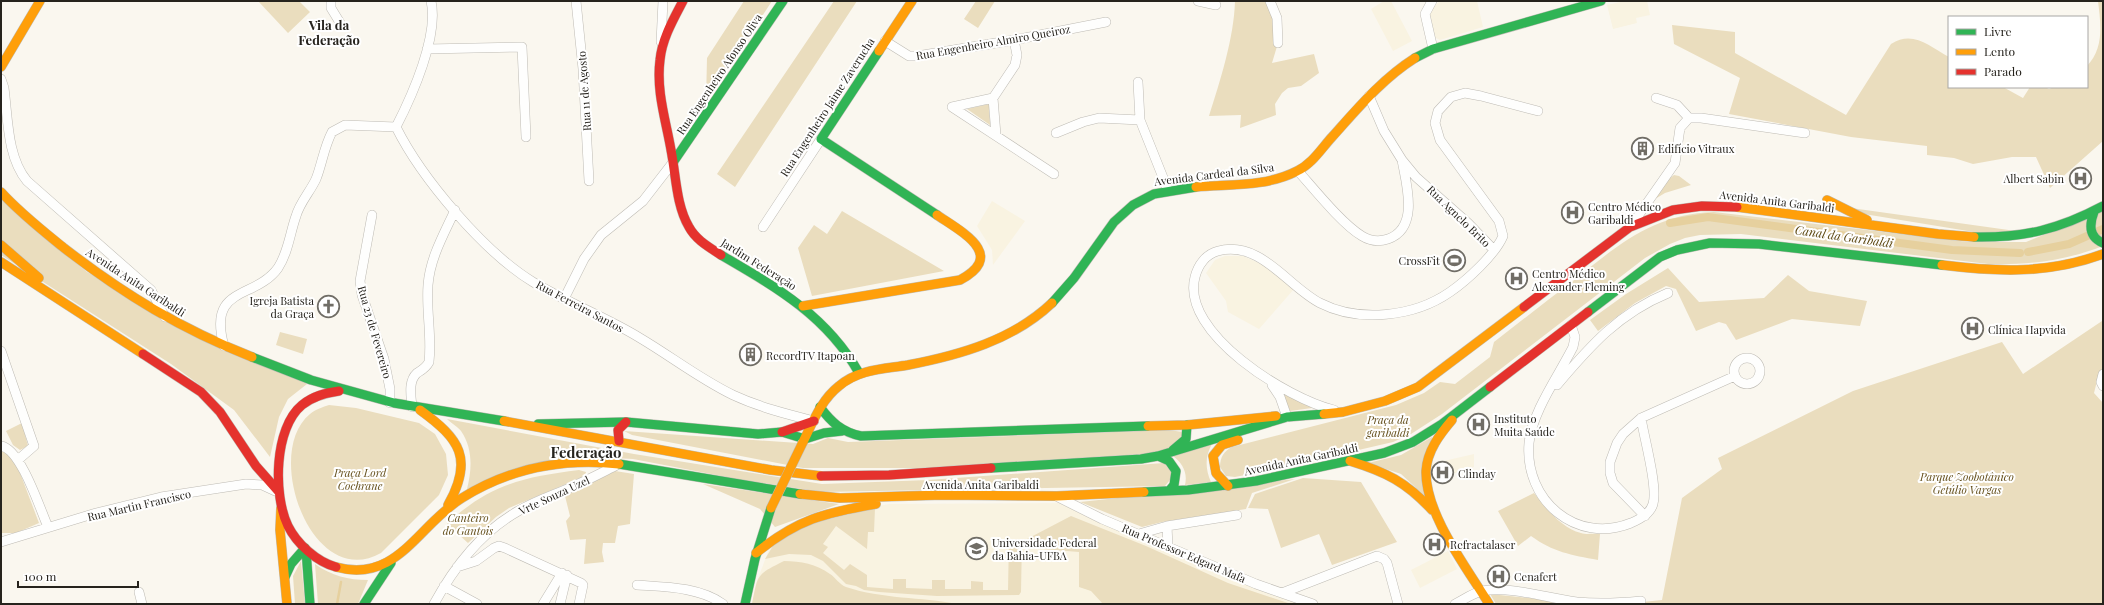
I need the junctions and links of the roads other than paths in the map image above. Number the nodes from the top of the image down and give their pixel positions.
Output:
1 (40, 1) edge
2 (331, 1) edge
3 (431, 1) edge
4 (576, 1) edge
5 (663, 1) edge
6 (683, 1) edge
7 (783, 1) edge
8 (912, 1) edge
9 (1198, 1) edge
10 (1270, 1) edge
11 (1432, 1) edge
12 (1601, 1) edge
13 (1216, 5) dead end
14 (1106, 22) dead end
15 (342, 26) dead end
16 (1014, 40) junction
17 (885, 41) junction
18 (1278, 43) dead end
19 (427, 49) junction
20 (1433, 49) junction
21 (661, 52) junction
22 (1, 67) edge
23 (1, 79) edge
24 (1138, 82) dead end
25 (1369, 96) junction
26 (993, 98) junction
27 (1656, 98) dead end
28 (1538, 111) dead end
29 (1689, 118) junction
30 (1140, 120) junction
31 (396, 127) junction
32 (1056, 133) dead end
33 (1805, 133) dead end
34 (996, 135) junction
35 (526, 137) dead end
36 (820, 139) junction
37 (1402, 160) junction
38 (674, 161) junction
39 (1298, 171) junction
40 (1054, 174) dead end
41 (589, 181) dead end
42 (1168, 190) junction
43 (1, 192) edge
44 (1827, 200) dead end
45 (2103, 206) edge
46 (455, 210) junction
47 (2094, 212) junction
48 (372, 215) dead end
49 (1878, 226) junction
50 (763, 227) dead end
51 (1630, 227) junction
52 (2103, 243) edge
53 (1, 244) edge
54 (1494, 250) junction
55 (2103, 254) edge
56 (1, 262) edge
57 (1668, 293) dead end
58 (564, 299) junction
59 (67, 304) junction
60 (803, 306) junction
61 (166, 318) junction
62 (1571, 326) junction
63 (224, 346) junction
64 (1, 351) edge
65 (859, 373) junction
66 (2103, 374) edge
67 (1735, 376) dead end
68 (1270, 382) junction
69 (2103, 386) edge
70 (343, 390) junction
71 (1546, 399) junction
72 (390, 402) junction
73 (820, 407) junction
74 (415, 408) junction
75 (1343, 412) junction
76 (1457, 413) junction
77 (1287, 417) junction
78 (1641, 418) junction
79 (814, 421) junction
80 (626, 422) junction
81 (527, 425) junction
82 (1187, 425) junction
83 (842, 431) junction
84 (782, 432) junction
85 (619, 441) junction
86 (804, 441) junction
87 (1, 446) edge
88 (1170, 452) junction
89 (1158, 456) junction
90 (19, 459) junction
91 (1350, 460) junction
92 (618, 464) junction
93 (1228, 486) junction
94 (1169, 491) junction
95 (278, 492) junction
96 (918, 496) junction
97 (1057, 496) junction
98 (280, 507) junction
99 (446, 509) junction
100 (1237, 515) dead end
101 (1645, 516) junction
102 (1438, 517) junction
103 (1167, 526) junction
104 (48, 527) junction
105 (1139, 534) junction
106 (1, 542) edge
107 (1168, 547) junction
108 (306, 549) junction
109 (756, 553) junction
110 (393, 561) junction
111 (457, 567) junction
112 (565, 574) junction
113 (285, 578) junction
114 (637, 585) dead end
115 (444, 586) junction
116 (1482, 591) junction
117 (139, 592) dead end
118 (1282, 592) junction
119 (1641, 601) dead end
120 (142, 604) edge
121 (287, 604) edge
122 (310, 604) edge
123 (364, 604) edge
124 (434, 604) edge
125 (477, 604) edge
126 (543, 604) edge
127 (560, 604) edge
128 (579, 604) edge
129 (723, 604) edge
130 (744, 604) edge
131 (1313, 604) edge
132 (1398, 604) edge
133 (1455, 604) edge
134 (1489, 604) edge

1 - 22 main road
2 - 15 street
3 - 19 street
4 - 41 street, Rua 11 de Agosto
5 - 21 street
6 - 21 main road, Jardim Federação
7 - 38 main road, Rua Engenheiro Afonso Oliva
8 - 17 main road, Rua Engenheiro Jaime Zaverucha
9 - 13 street
10 - 18 street
11 - 20 street
12 - 20 main road
14 - 16 street, Rua Engenheiro Almiro Queiroz
16 - 17 street, Rua Engenheiro Almiro Queiroz
16 - 26 street
17 - 36 main road, Rua Engenheiro Jaime Zaverucha
19 - 31 street
19 - 35 street
20 - 25 main road
21 - 38 main road, Jardim Federação
23 - 61 street
24 - 30 street
25 - 37 street, Rua Agnelo Brito
25 - 39 main road
26 - 34 street
26 - 34 street
27 - 29 street
28 - 54 street
29 - 33 street
29 - 51 street
30 - 32 street
30 - 42 street
31 - 46 street, Rua Ferreira Santos
31 - 63 street
34 - 40 street
36 - 50 street, Rua Engenheiro Jaime Zaverucha
36 - 60 main road
37 - 39 street
37 - 54 street, Rua Agnelo Brito
38 - 58 street
38 - 60 main road, Jardim Federação
39 - 42 main road, Avenida Cardeal da Silva
42 - 65 main road, Avenida Cardeal da Silva
43 - 61 main road, Avenida Anita Garibaldi
44 - 49 main road
45 - 47 main road, Avenida Anita Garibaldi
46 - 58 street, Rua Ferreira Santos
46 - 74 street
47 - 49 main road, Avenida Anita Garibaldi
47 - 52 main road
48 - 72 street, Rua 23 de Fevereiro
49 - 51 main road, Avenida Anita Garibaldi
51 - 75 main road, Avenida Anita Garibaldi
53 - 59 main road
54 - 68 street, Rua Agnelo Brito
55 - 62 main road, Avenida Anita Garibaldi
56 - 59 main road
57 - 71 street
58 - 79 street, Rua Ferreira Santos
59 - 95 main road
60 - 65 main road, Jardim Federação
61 - 63 main road, Avenida Anita Garibaldi
62 - 71 street
62 - 76 main road, Avenida Anita Garibaldi
63 - 70 main road, Avenida Anita Garibaldi
64 - 90 street
65 - 73 main road, Avenida Cardeal da Silva
66 - 69 street
67 - 78 street
68 - 75 street, Rua Agnelo Brito
68 - 77 street, Rua Agnelo Brito
70 - 72 main road, Avenida Anita Garibaldi
70 - 95 main road, Avenida Anita Garibaldi
71 - 101 street
72 - 74 main road, Avenida Anita Garibaldi
73 - 79 main road, Avenida Cardeal da Silva
73 - 83 main road
74 - 81 main road, Avenida Anita Garibaldi
74 - 99 main road, Avenida Anita Garibaldi
75 - 77 main road, Avenida Anita Garibaldi
75 - 93 main road
76 - 91 main road, Avenida Anita Garibaldi
76 - 102 main road
77 - 82 main road, Avenida Anita Garibaldi
77 - 88 main road, Avenida Anita Garibaldi
78 - 101 street
78 - 101 street
79 - 84 main road, Avenida Anita Garibaldi
79 - 86 main road, Avenida Cardeal da Silva
80 - 81 main road, Avenida Anita Garibaldi
80 - 84 main road, Avenida Anita Garibaldi
80 - 85 main road
81 - 85 main road, Avenida Anita Garibaldi
82 - 83 main road, Avenida Anita Garibaldi
82 - 88 main road, Avenida Anita Garibaldi
83 - 86 main road, Avenida Anita Garibaldi
84 - 86 main road, Avenida Anita Garibaldi
85 - 89 main road, Avenida Anita Garibaldi
86 - 109 main road, Avenida Cardeal da Silva, bridge
87 - 90 street
88 - 89 main road, Avenida Anita Garibaldi
89 - 94 main road
90 - 104 street
91 - 93 main road, Avenida Anita Garibaldi
91 - 102 main road
92 - 96 main road, Avenida Anita Garibaldi
92 - 99 main road, Avenida Anita Garibaldi
92 - 111 street, Vrte Souza Uzel
93 - 94 main road, Avenida Anita Garibaldi
94 - 97 main road, Avenida Anita Garibaldi
95 - 98 main road, Avenida Anita Garibaldi
95 - 104 street, Rua Martin Francisco
96 - 97 main road, Avenida Anita Garibaldi
96 - 109 main road
97 - 105 street, Rua Professor Edgard Mafa
98 - 108 main road, Avenida Anita Garibaldi
98 - 113 main road
99 - 110 main road, Avenida Anita Garibaldi
100 - 103 street
102 - 116 main road
103 - 105 street
103 - 107 street
104 - 106 street, Rua Martin Francisco
105 - 107 street, Rua Professor Edgard Mafa
107 - 118 street, Rua Professor Edgard Mafa
108 - 110 main road, Avenida Anita Garibaldi
108 - 113 main road
108 - 122 main road
109 - 130 main road, Avenida Cardeal da Silva
110 - 123 main road
111 - 112 street
111 - 115 street, Vrte Souza Uzel
112 - 126 street
112 - 127 street
112 - 128 street
113 - 121 main road
114 - 129 street
115 - 124 street, Vrte Souza Uzel
115 - 125 street
116 - 119 street
116 - 133 street
116 - 134 main road
117 - 120 street
118 - 131 street, Rua Professor Edgard Mafa
118 - 132 street

